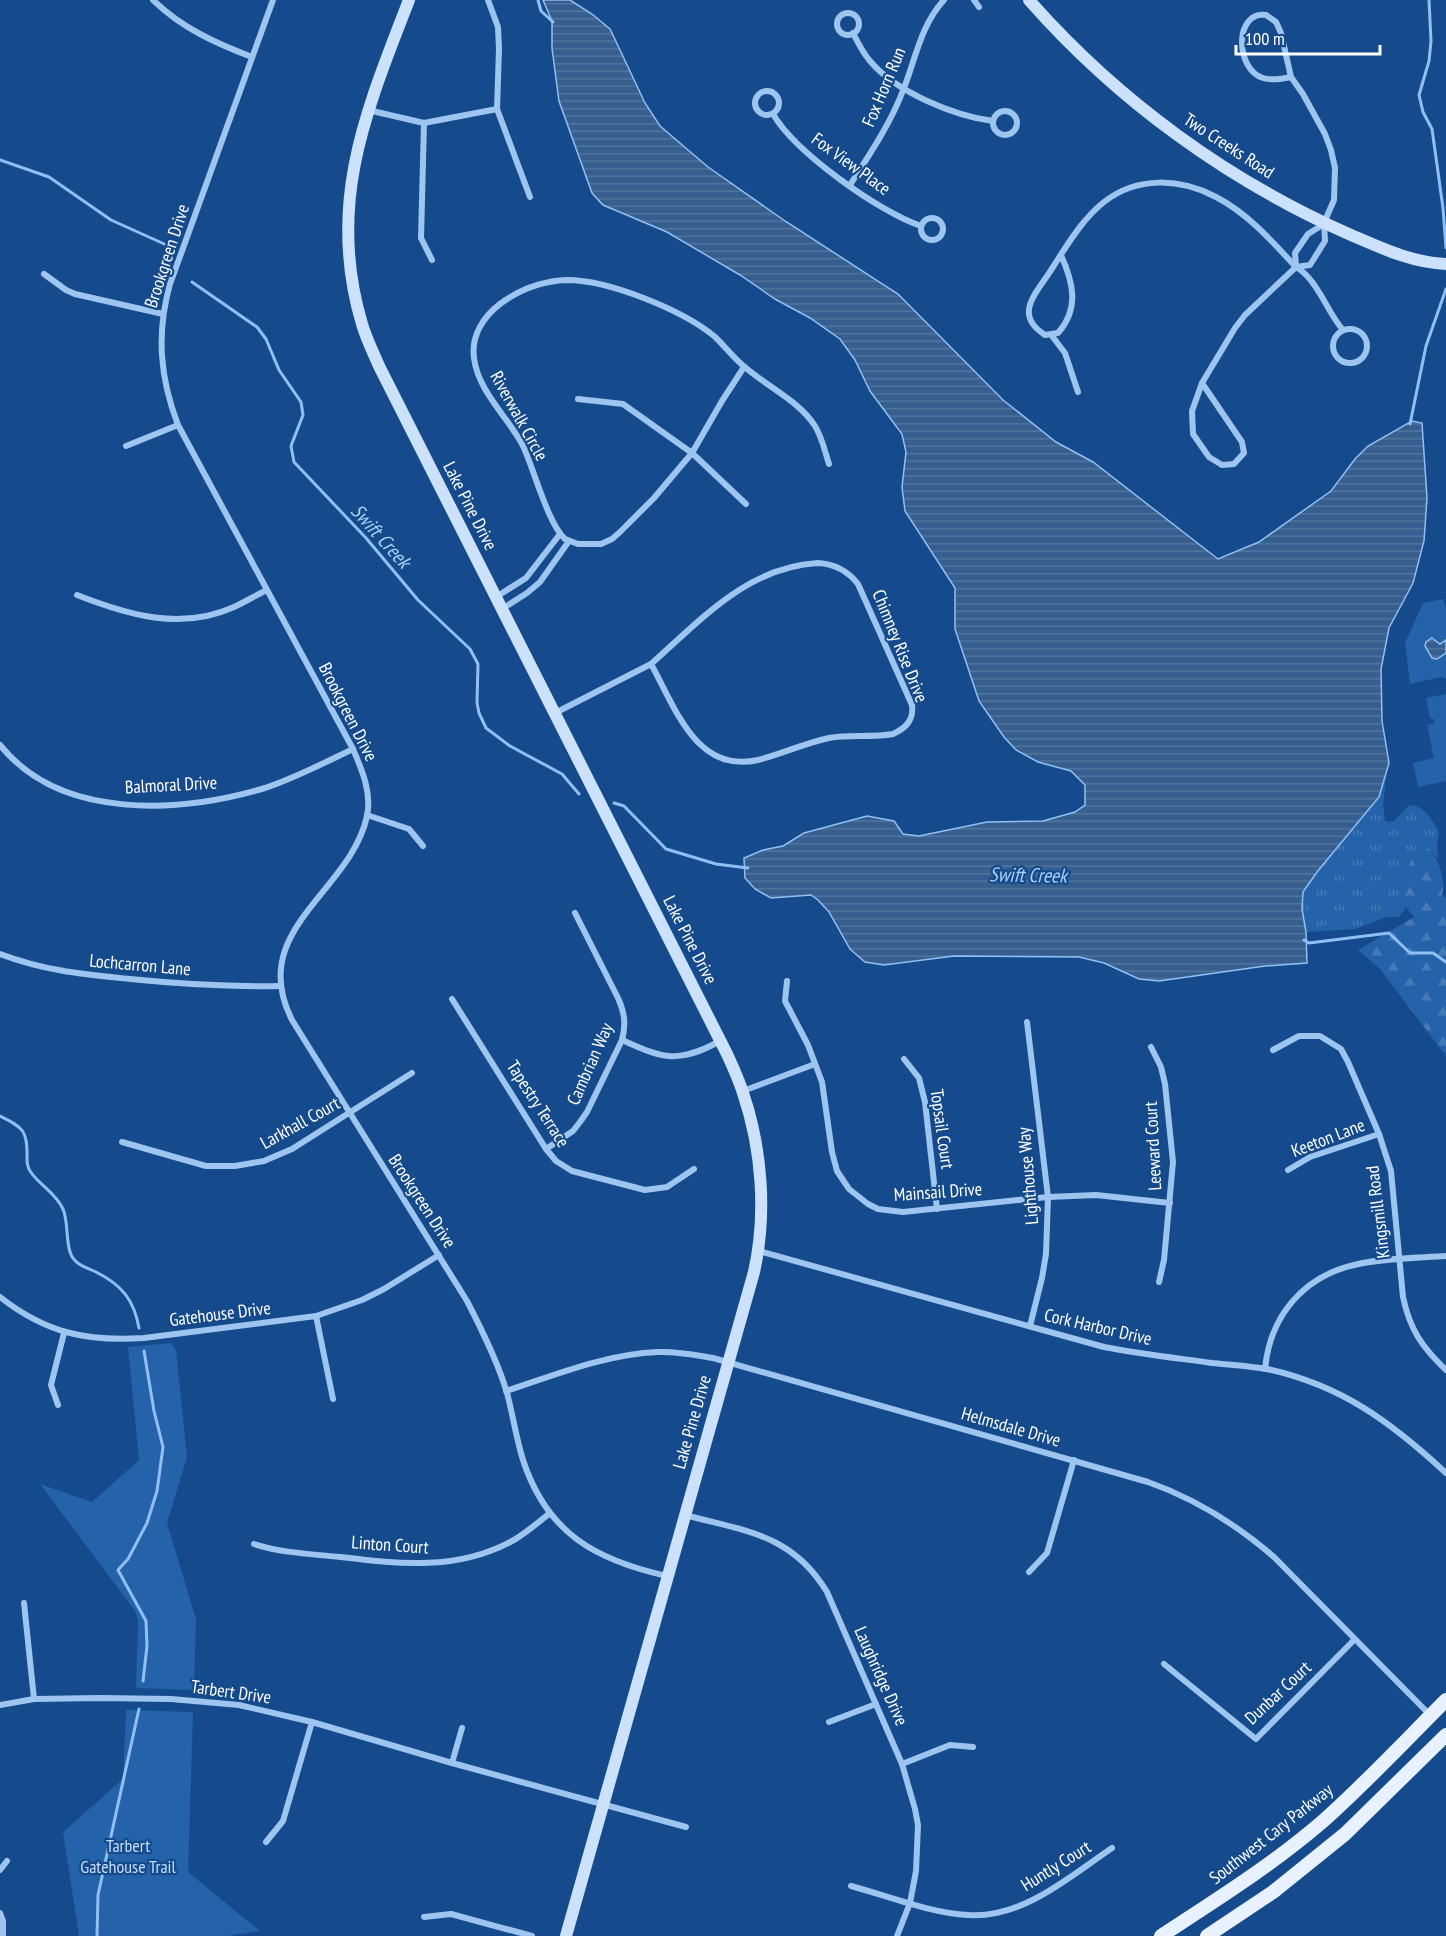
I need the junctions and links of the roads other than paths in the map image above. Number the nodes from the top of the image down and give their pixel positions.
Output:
1 (153, 0) edge
2 (273, 0) edge
3 (409, 0) edge
4 (488, 0) edge
5 (944, 0) edge
6 (974, 0) edge
7 (1029, 0) edge
8 (979, 7) dead end
9 (853, 33) dead end
10 (252, 57) junction
11 (1291, 77) junction
12 (904, 89) junction
13 (497, 109) junction
14 (368, 110) junction
15 (773, 114) junction
16 (993, 121) dead end
17 (424, 123) junction
18 (850, 185) junction
19 (530, 197) dead end
20 (1324, 223) junction
21 (921, 226) dead end
22 (1061, 255) junction
23 (432, 260) dead end
24 (1446, 264) edge
25 (1296, 267) junction
26 (44, 274) dead end
27 (163, 314) junction
28 (1343, 330) junction
29 (1052, 336) junction
30 (744, 367) junction
31 (1202, 383) junction
32 (1078, 392) dead end
33 (578, 399) dead end
34 (178, 425) junction
35 (126, 446) dead end
36 (692, 453) junction
37 (829, 464) dead end
38 (746, 504) dead end
39 (560, 534) junction
40 (569, 541) junction
41 (267, 590) junction
42 (77, 595) dead end
43 (496, 597) junction
44 (502, 609) junction
45 (651, 664) junction
46 (555, 713) junction
47 (0, 745) edge
48 (353, 749) junction
49 (367, 815) junction
50 (423, 846) dead end
51 (576, 914) dead end
52 (0, 954) edge
53 (787, 981) dead end
54 (280, 986) junction
55 (452, 999) dead end
56 (1027, 1022) dead end
57 (622, 1040) junction
58 (720, 1041) junction
59 (1151, 1047) dead end
60 (1273, 1050) dead end
61 (904, 1059) dead end
62 (815, 1065) junction
63 (412, 1073) dead end
64 (743, 1091) junction
65 (349, 1114) junction
66 (1379, 1134) junction
67 (122, 1142) dead end
68 (546, 1149) junction
69 (694, 1169) dead end
70 (1288, 1170) dead end
71 (1048, 1197) junction
72 (1170, 1203) junction
73 (937, 1209) junction
74 (759, 1251) junction
75 (439, 1255) junction
76 (1446, 1256) edge
77 (1399, 1260) junction
78 (1159, 1282) dead end
79 (0, 1297) edge
80 (316, 1316) junction
81 (1030, 1326) junction
82 (64, 1333) junction
83 (727, 1363) junction
84 (1265, 1369) junction
85 (1446, 1370) edge
86 (506, 1391) junction
87 (333, 1398) dead end
88 (58, 1405) dead end
89 (1074, 1460) junction
90 (1446, 1473) edge
91 (549, 1514) junction
92 (685, 1515) junction
93 (254, 1544) dead end
94 (1029, 1572) dead end
95 (667, 1576) junction
96 (24, 1603) dead end
97 (1354, 1640) junction
98 (1164, 1664) dead end
99 (34, 1700) junction
100 (1446, 1700) edge
101 (876, 1704) junction
102 (0, 1705) edge
103 (1431, 1715) junction
104 (312, 1722) junction
105 (829, 1722) dead end
106 (462, 1728) dead end
107 (1446, 1735) edge
108 (973, 1747) dead end
109 (452, 1763) junction
110 (902, 1764) junction
111 (603, 1805) junction
112 (686, 1827) dead end
113 (266, 1842) dead end
114 (1112, 1848) dead end
115 (7, 1861) dead end
116 (0, 1870) edge
117 (851, 1886) dead end
118 (910, 1903) junction
119 (0, 1913) edge
120 (424, 1917) dead end
121 (3, 1936) edge
122 (532, 1936) edge
123 (566, 1936) edge
124 (897, 1936) edge
125 (1161, 1936) edge
126 (1207, 1936) edge

1 - 10 street
2 - 10 street, Brookgreen Drive
3 - 14 street, Lake Pine Drive
4 - 13 street
5 - 12 street, Fox Horn Run
6 - 8 street
7 - 20 street, Two Creeks Road
9 - 12 street
10 - 27 street, Brookgreen Drive
11 - 11 street
11 - 20 street
12 - 16 street
12 - 18 street, Fox Horn Run
13 - 17 street
13 - 19 street
14 - 17 street
14 - 43 street, Lake Pine Drive
15 - 15 street, Fox View Place
15 - 18 street, Fox View Place
17 - 23 street
18 - 21 street, Fox View Place
20 - 24 street, Two Creeks Road
20 - 25 street
20 - 25 street
22 - 25 street
22 - 29 street
22 - 29 street
25 - 28 street
25 - 31 street
26 - 27 street
27 - 34 street, Brookgreen Drive
28 - 28 street
29 - 32 street
30 - 36 street
30 - 37 street, Riverwalk Circle
30 - 39 street, Riverwalk Circle
31 - 31 street
33 - 36 street
34 - 35 street
34 - 41 street, Brookgreen Drive
36 - 38 street
36 - 40 street
39 - 40 street, Riverwalk Circle
39 - 43 street
40 - 44 street
41 - 42 street
41 - 48 street, Brookgreen Drive
43 - 44 street, Lake Pine Drive
44 - 46 street, Lake Pine Drive
45 - 45 street, Chimney Rise Drive
45 - 46 street, Chimney Rise Drive
46 - 58 street, Lake Pine Drive
47 - 48 street, Balmoral Drive
48 - 49 street, Brookgreen Drive
49 - 50 street
49 - 54 street, Brookgreen Drive
51 - 57 street, Cambrian Way
52 - 54 street, Lochcarron Lane
53 - 62 street, Mainsail Drive
54 - 65 street, Brookgreen Drive
55 - 68 street, Tapestry Terrace
56 - 71 street, Lighthouse Way
57 - 58 street
57 - 68 street, Cambrian Way
58 - 64 street, Lake Pine Drive
59 - 72 street, Leeward Court
60 - 66 street, Kingsmill Road
61 - 73 street, Topsail Court
62 - 64 street
62 - 73 street, Mainsail Drive
63 - 65 street, Larkhall Court
64 - 74 street, Lake Pine Drive
65 - 67 street, Larkhall Court
65 - 75 street, Brookgreen Drive
66 - 70 street, Keeton Lane
66 - 77 street, Kingsmill Road
68 - 69 street, Tapestry Terrace
71 - 72 street, Mainsail Drive
71 - 73 street, Mainsail Drive
71 - 81 street, Lighthouse Way
72 - 78 street, Leeward Court
74 - 81 street, Cork Harbor Drive
74 - 83 street, Lake Pine Drive
75 - 80 street, Gatehouse Drive
75 - 86 street, Brookgreen Drive
76 - 77 street
77 - 84 street
77 - 85 street, Kingsmill Road
79 - 82 street, Gatehouse Drive
80 - 82 street, Gatehouse Drive
80 - 87 street
81 - 84 street, Cork Harbor Drive
82 - 88 street
83 - 86 street, Helmsdale Drive
83 - 89 street, Helmsdale Drive
83 - 92 street, Lake Pine Drive
84 - 90 street, Cork Harbor Drive
86 - 91 street, Brookgreen Drive
89 - 94 street
89 - 97 street, Helmsdale Drive
91 - 93 street, Linton Court
91 - 95 street, Brookgreen Drive
92 - 95 street, Lake Pine Drive
92 - 101 street, Laughridge Drive
95 - 111 street, Lake Pine Drive
96 - 99 street
97 - 98 street, Dunbar Court
97 - 103 street, Helmsdale Drive
99 - 102 street, Tarbert Drive
99 - 104 street, Tarbert Drive
100 - 103 main road, Southwest Cary Parkway
101 - 105 street
101 - 110 street, Laughridge Drive
103 - 125 main road, Southwest Cary Parkway
104 - 109 street, Tarbert Drive
104 - 113 street
106 - 109 street
107 - 126 main road
108 - 110 street
109 - 111 street, Tarbert Drive
110 - 118 street, Laughridge Drive
111 - 112 street, Tarbert Drive
111 - 123 street, Lake Pine Drive
114 - 118 street, Huntly Court
115 - 116 street
117 - 118 street, Huntly Court
118 - 124 street, Laughridge Drive
119 - 121 street
120 - 122 street

